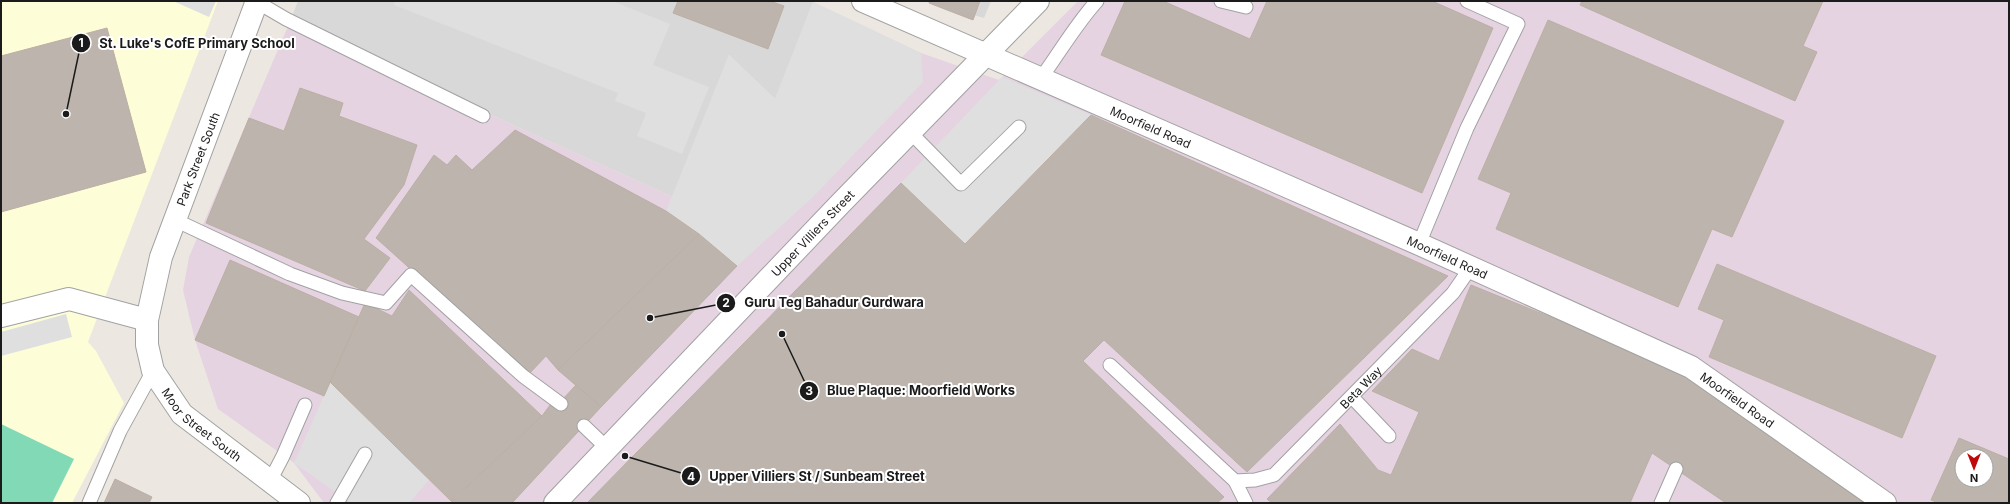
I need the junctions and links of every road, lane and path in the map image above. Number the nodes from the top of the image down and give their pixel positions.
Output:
1 (257, 1) edge
2 (863, 1) edge
3 (1038, 1) edge
4 (1097, 1) edge
5 (1221, 1) edge
6 (1467, 1) edge
7 (1246, 7) dead end
8 (986, 55) junction
9 (1041, 78) junction
10 (483, 116) dead end
11 (1019, 127) dead end
12 (911, 133) junction
13 (175, 220) junction
14 (1419, 244) junction
15 (1471, 267) junction
16 (1, 316) edge
17 (147, 320) junction
18 (1110, 366) dead end
19 (153, 371) junction
20 (1352, 397) junction
21 (561, 404) dead end
22 (305, 405) dead end
23 (584, 426) dead end
24 (1389, 436) dead end
25 (608, 449) junction
26 (365, 454) dead end
27 (1676, 469) dead end
28 (270, 481) junction
29 (1235, 481) junction
30 (1665, 502) edge
31 (88, 503) edge
32 (299, 503) edge
33 (337, 503) edge
34 (556, 503) edge
35 (1246, 503) edge
36 (1885, 503) edge

1 - 10 lane
1 - 13 street, Park Street South
2 - 8 street, Moorfield Road
3 - 8 street, Upper Villiers Street
4 - 9 lane
5 - 7 lane
6 - 14 lane
8 - 9 street, Moorfield Road
8 - 12 street, Upper Villiers Street
9 - 14 street, Moorfield Road
11 - 12 lane
12 - 25 street, Upper Villiers Street
13 - 17 street, Park Street South
13 - 21 lane
14 - 15 street, Moorfield Road
15 - 20 lane, Beta Way
15 - 36 street, Moorfield Road
16 - 17 street
17 - 19 street, Moor Street South
18 - 29 lane
19 - 28 street, Moor Street South
19 - 31 lane
20 - 24 lane
20 - 29 lane, Beta Way
22 - 28 lane
23 - 25 lane
25 - 34 street, Upper Villiers Street
26 - 33 lane
27 - 30 lane
28 - 32 street, Moor Street South
29 - 35 lane

